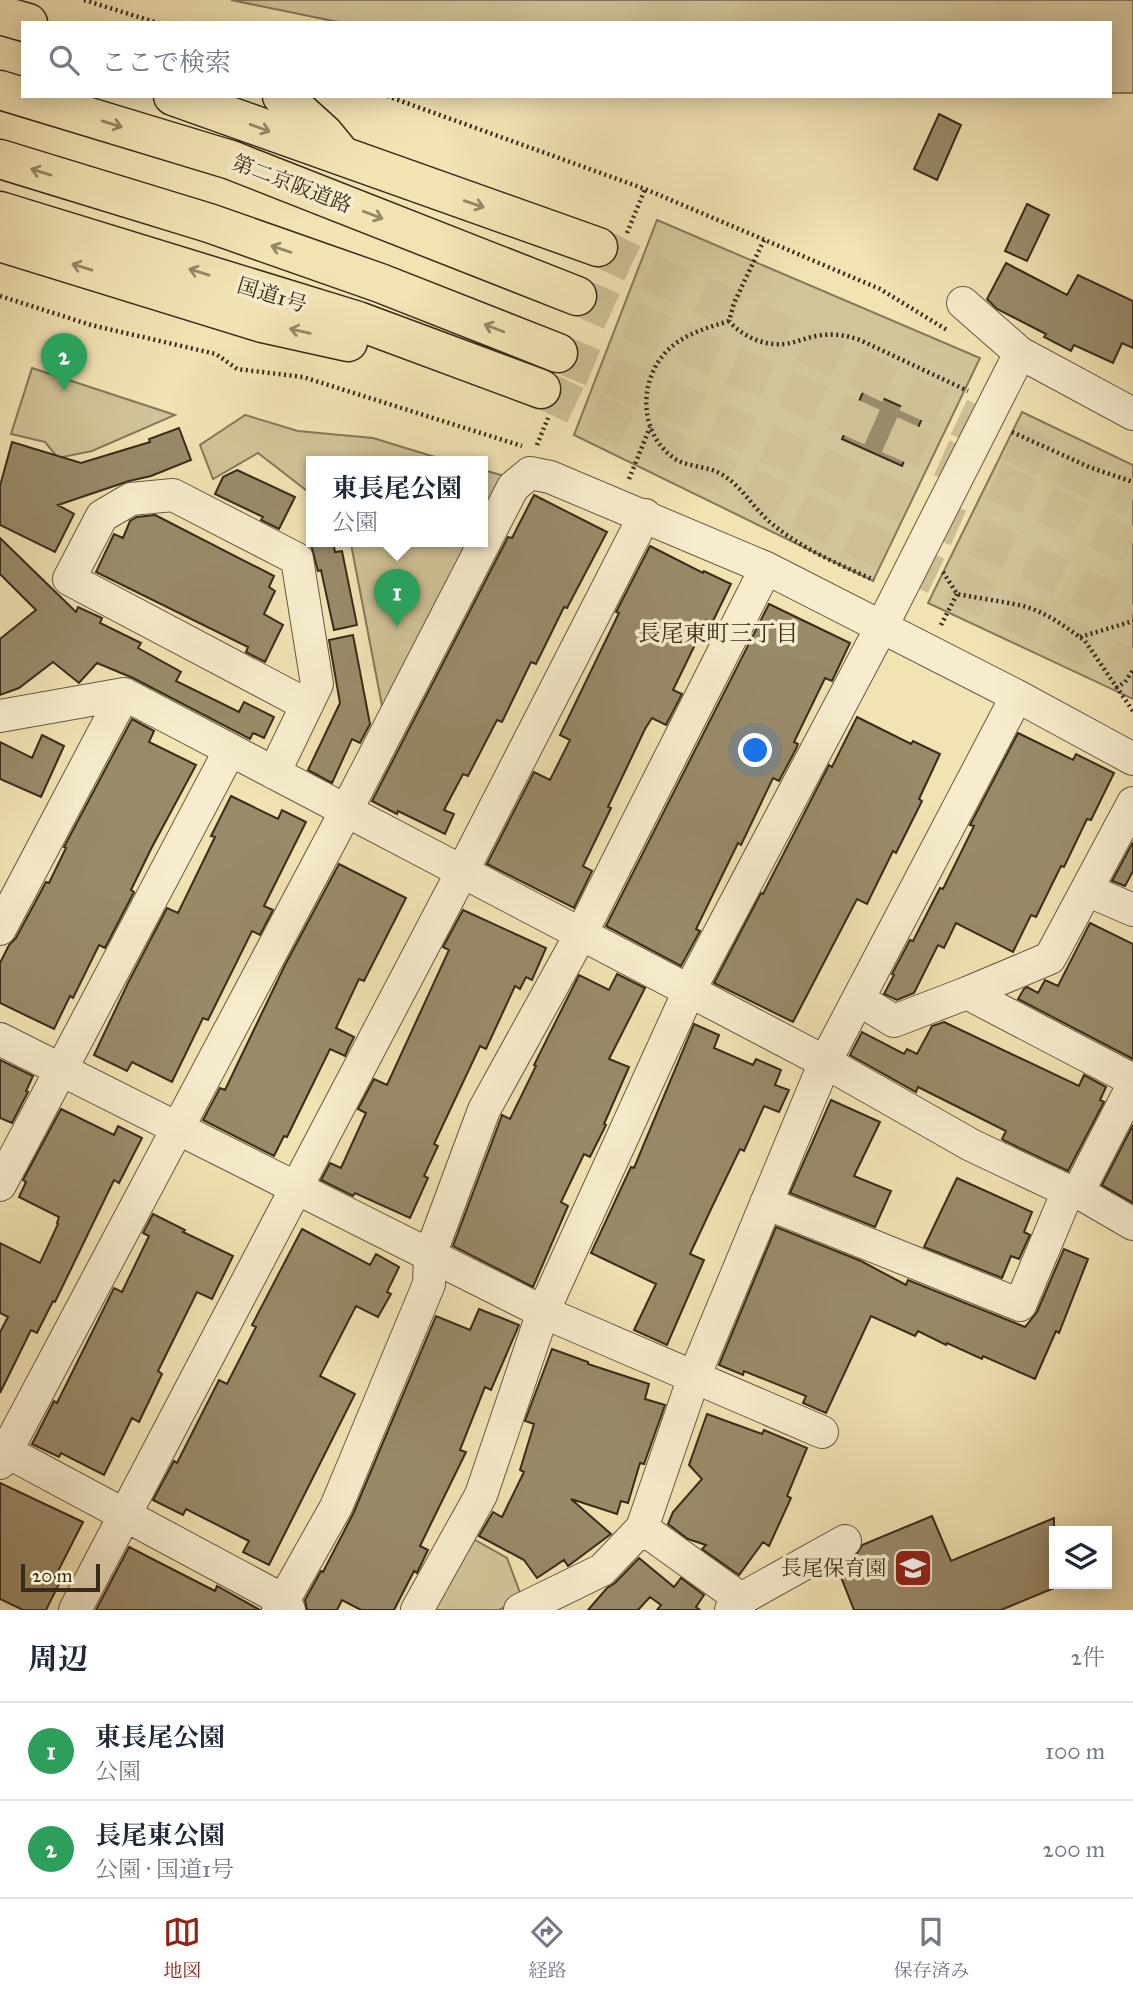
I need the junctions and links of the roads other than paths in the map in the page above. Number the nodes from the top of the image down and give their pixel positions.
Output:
1 (0, 15) edge
2 (21, 21) edge
3 (0, 41) edge
4 (21, 47) edge
5 (0, 90) edge
6 (21, 96) edge
7 (26, 98) edge
8 (179, 98) edge
9 (284, 98) edge
10 (342, 157) junction
11 (0, 159) edge
12 (0, 211) edge
13 (0, 242) edge
14 (611, 243) tunnel mouth
15 (577, 296) tunnel mouth
16 (963, 303) dead end
17 (558, 353) tunnel mouth
18 (1020, 353) junction
19 (1133, 414) edge
20 (645, 515) junction
21 (488, 535) edge
22 (482, 547) edge
23 (766, 568) junction
24 (882, 626) junction
25 (124, 694) junction
26 (1017, 696) junction
27 (307, 705) junction
28 (0, 716) edge
29 (230, 750) junction
30 (1133, 759) edge
31 (274, 773) junction
32 (1133, 803) edge
33 (346, 811) junction
34 (462, 872) junction
35 (1087, 890) junction
36 (1133, 909) edge
37 (0, 929) edge
38 (580, 934) junction
39 (689, 991) junction
40 (967, 993) junction
41 (858, 999) junction
42 (0, 1039) edge
43 (825, 1062) junction
44 (61, 1069) junction
45 (1133, 1082) edge
46 (178, 1128) junction
47 (0, 1185) edge
48 (297, 1188) junction
49 (1073, 1191) junction
50 (766, 1203) junction
51 (1133, 1224) edge
52 (430, 1255) junction
53 (543, 1312) junction
54 (694, 1377) junction
55 (822, 1432) dead end
56 (2, 1454) edge
57 (125, 1514) junction
58 (642, 1528) junction
59 (845, 1541) dead end
60 (736, 1604) edge
61 (284, 1607) edge
62 (75, 1610) edge
63 (417, 1610) edge
64 (520, 1610) edge

1 - 2 highway
3 - 4 highway
5 -> 6 highway, 第二京阪道路
7 -> 15 highway, 第二京阪道路
8 -> 10 highway
9 - 10 highway
10 -> 14 highway
17 -> 11 highway
12 - 13 highway, 国道1号
16 - 18 street
18 - 19 street
18 - 24 street
20 - 21 street
20 - 23 street
20 - 34 street
22 - 33 street
23 - 24 street
23 - 38 street
24 - 26 street
24 - 39 street
25 - 28 street
25 - 29 street
25 - 37 street
26 - 30 street
26 - 41 street
27 - 27 street
27 - 31 street
29 - 31 street
29 - 44 street
31 - 33 street
32 - 35 street
33 - 34 street
33 - 46 street
34 - 38 street
34 - 48 street
35 - 36 street
35 - 40 street
38 - 39 street
38 - 52 street
39 - 43 street
39 - 53 street
40 - 41 street
40 - 45 street
41 - 43 street
42 - 44 street
43 - 49 street
43 - 50 street
44 - 46 street
44 - 47 street
45 - 49 street
46 - 48 street
46 - 56 street
48 - 52 street
48 - 57 street
49 - 50 street
49 - 51 street
50 - 54 street
52 - 53 street
52 - 61 street
53 - 54 street
53 - 63 street
54 - 55 street
54 - 58 street
56 - 57 street
57 - 61 street
57 - 62 street
58 - 60 street
58 - 64 street
59 - 60 street

